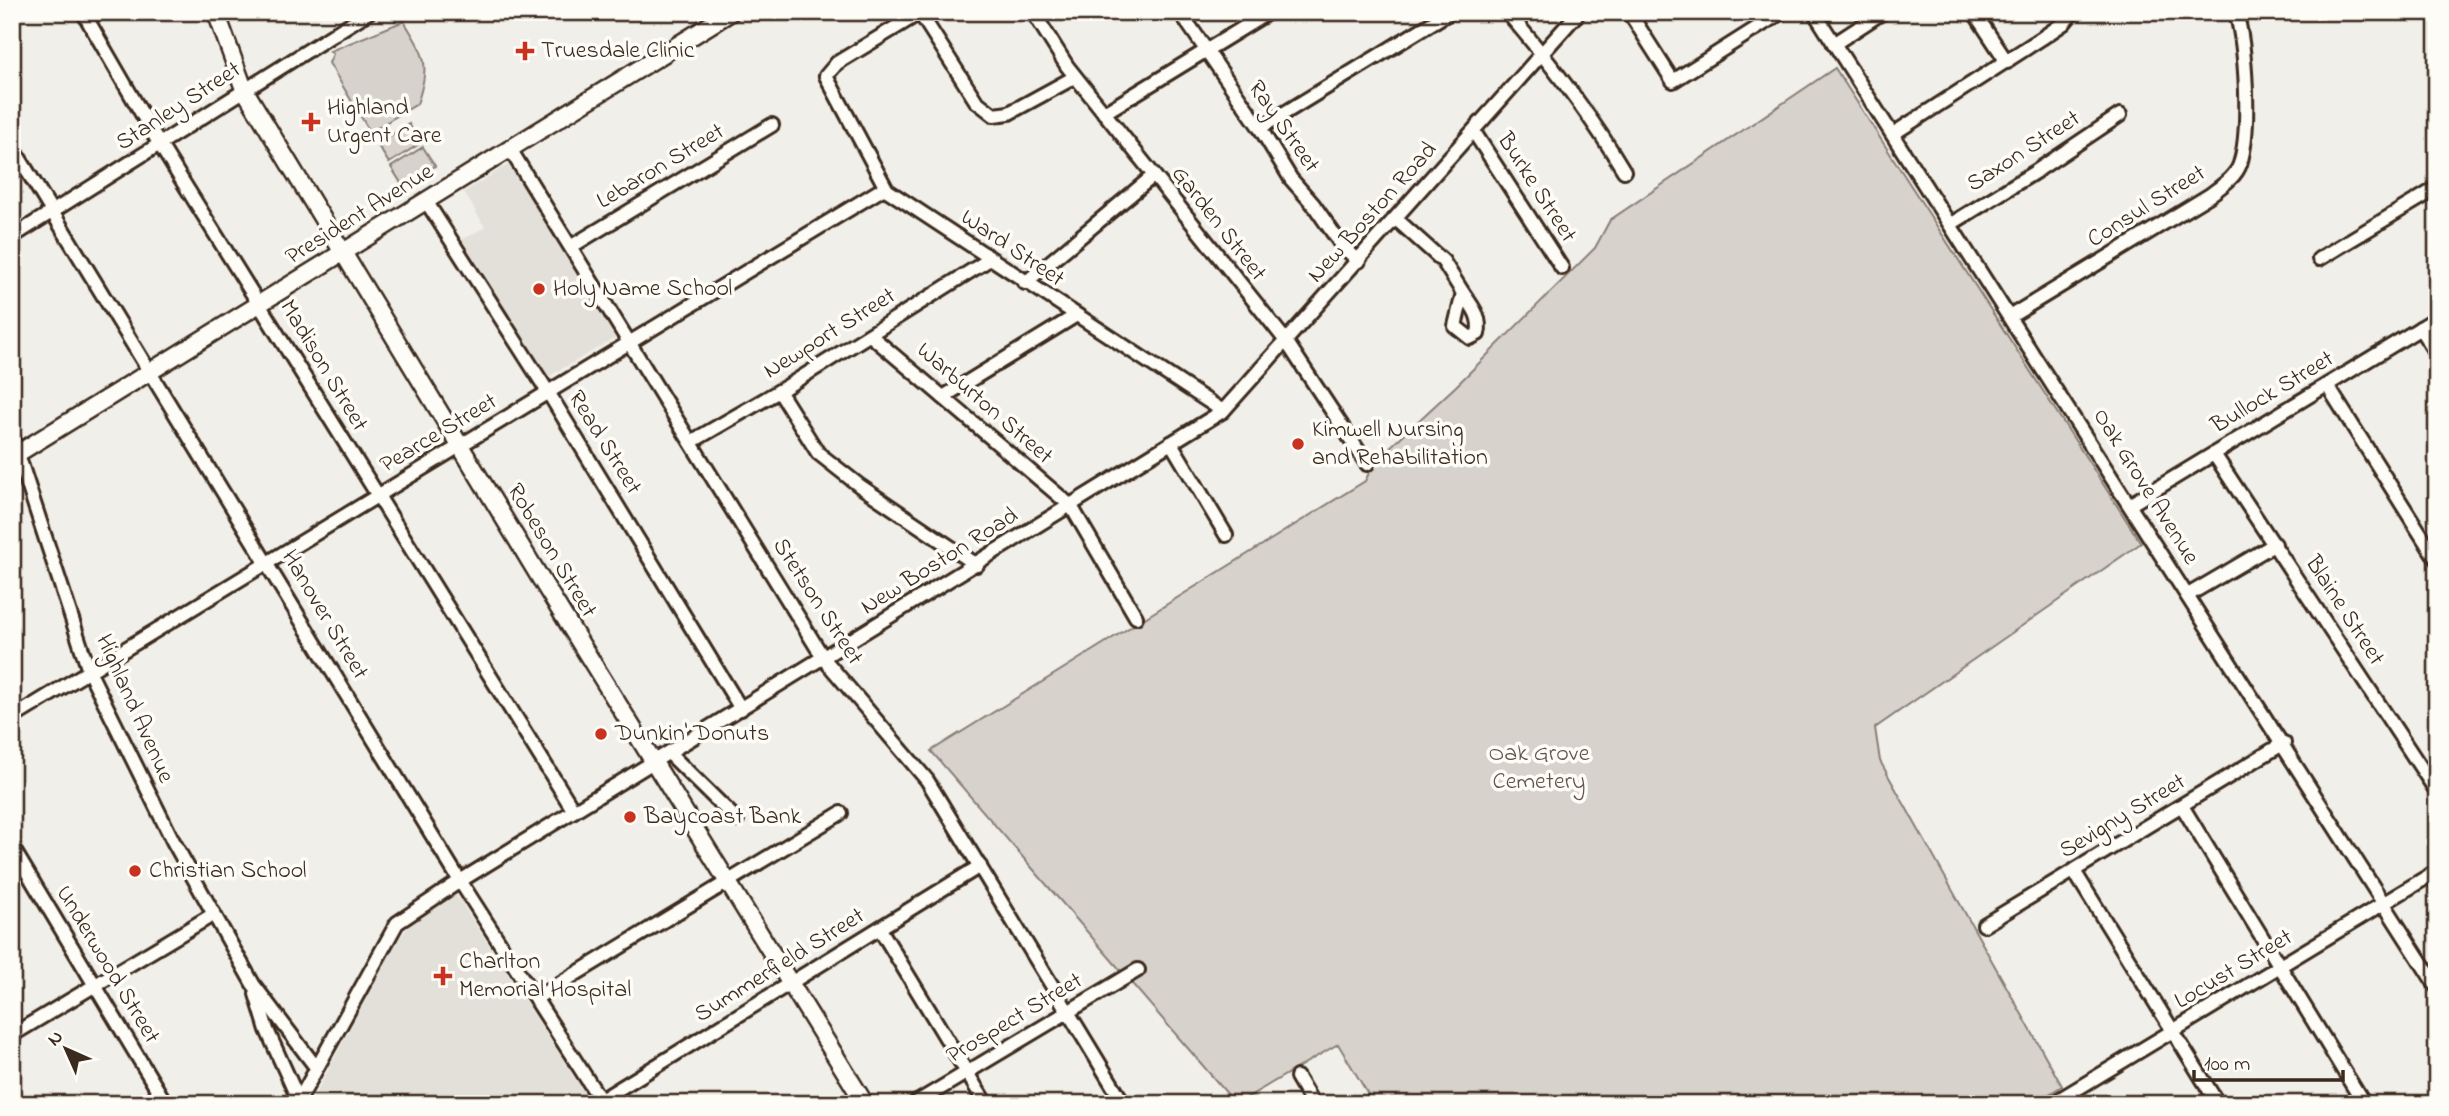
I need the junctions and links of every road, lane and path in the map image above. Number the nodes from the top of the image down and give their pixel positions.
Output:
1 (83, 12) edge
2 (216, 12) edge
3 (369, 12) edge
4 (732, 12) edge
5 (1033, 12) edge
6 (1180, 12) edge
7 (1269, 12) edge
8 (1450, 12) edge
9 (1507, 12) edge
10 (1579, 12) edge
11 (1629, 12) edge
12 (1782, 12) edge
13 (1814, 12) edge
14 (1883, 12) edge
15 (1974, 12) edge
16 (2073, 12) edge
17 (2236, 12) edge
18 (921, 13) edge
19 (1834, 44) junction
20 (1205, 52) junction
21 (1543, 54) junction
22 (2007, 62) junction
23 (1075, 77) junction
24 (244, 89) junction
25 (1104, 113) junction
26 (2120, 115) dead end
27 (772, 125) dead end
28 (1260, 128) junction
29 (1474, 132) junction
30 (1893, 134) junction
31 (160, 145) junction
32 (12, 146) edge
33 (510, 149) junction
34 (1625, 171) dead end
35 (1153, 176) junction
36 (2437, 188) edge
37 (887, 190) junction
38 (426, 201) junction
39 (53, 211) junction
40 (1396, 219) junction
41 (1951, 224) junction
42 (12, 237) edge
43 (572, 246) junction
44 (343, 252) junction
45 (990, 259) junction
46 (2319, 259) dead end
47 (1359, 261) junction
48 (1562, 268) dead end
49 (1025, 283) junction
50 (1463, 293) dead end
51 (261, 305) junction
52 (1075, 316) junction
53 (2011, 316) junction
54 (2437, 318) edge
55 (2420, 328) junction
56 (870, 335) junction
57 (1286, 341) junction
58 (631, 344) junction
59 (2437, 355) edge
60 (152, 372) junction
61 (2327, 385) junction
62 (779, 391) junction
63 (548, 392) junction
64 (943, 397) junction
65 (1223, 411) junction
66 (12, 436) edge
67 (691, 442) junction
68 (1171, 443) junction
69 (461, 445) junction
70 (2214, 454) junction
71 (15, 455) edge
72 (1367, 464) dead end
73 (377, 496) junction
74 (2131, 505) junction
75 (1071, 506) junction
76 (1226, 535) dead end
77 (2275, 544) junction
78 (2437, 560) edge
79 (268, 562) junction
80 (977, 565) junction
81 (2188, 594) junction
82 (1136, 617) dead end
83 (824, 659) junction
84 (89, 671) junction
85 (741, 709) junction
86 (12, 718) edge
87 (2284, 743) junction
88 (662, 757) junction
89 (2437, 792) edge
90 (2182, 806) junction
91 (574, 811) junction
92 (841, 813) dead end
93 (737, 820) dead end
94 (12, 847) edge
95 (980, 866) junction
96 (2074, 871) junction
97 (2437, 871) edge
98 (728, 879) junction
99 (460, 881) junction
100 (2385, 902) junction
101 (214, 914) junction
102 (1984, 925) dead end
103 (880, 929) junction
104 (2280, 965) junction
105 (1138, 970) dead end
106 (253, 984) junction
107 (793, 984) junction
108 (94, 985) junction
109 (2437, 987) edge
110 (536, 998) junction
111 (1068, 1011) junction
112 (2173, 1031) junction
113 (12, 1035) edge
114 (316, 1066) junction
115 (967, 1073) junction
116 (1297, 1077) dead end
117 (298, 1102) edge
118 (602, 1102) edge
119 (166, 1104) edge
120 (865, 1104) edge
121 (914, 1104) edge
122 (986, 1104) edge
123 (1124, 1104) edge
124 (1313, 1104) edge
125 (2052, 1104) edge
126 (2218, 1104) edge
127 (2364, 1104) edge

1 - 31 street, Madison Street
2 - 24 main road, Robeson Street
3 - 24 street, Stanley Street
4 - 33 main road, President Avenue
5 - 23 street, Garden Street
6 - 20 street, Ray Street
7 - 20 street
8 - 28 street
9 - 21 street
10 - 21 street, New Boston Road
11 - 12 street
13 - 19 street, Oak Grove Avenue
14 - 19 street
15 - 22 street
16 - 22 street
17 - 53 street, Consul Street
18 - 23 street
18 - 37 street, Ward Street
19 - 30 street, Oak Grove Avenue
20 - 25 street
20 - 28 street, Ray Street
21 - 29 street, New Boston Road
21 - 34 street
22 - 30 street
23 - 25 street, Garden Street
24 - 31 street, Stanley Street
24 - 44 main road, Robeson Street
25 - 35 street, Garden Street
26 - 41 street, Saxon Street
27 - 43 street, Lebaron Street
28 - 47 street, Ray Street
29 - 40 street, New Boston Road
29 - 48 street, Burke Street
30 - 41 street, Oak Grove Avenue
31 - 39 street, Stanley Street
31 - 51 street, Madison Street
32 - 39 street, Hanover Street
33 - 38 main road, President Avenue
33 - 43 street, Stetson Street
35 - 49 street
35 - 57 street, Garden Street
36 - 46 street
37 - 45 street, Ward Street
37 - 58 street, Pearce Street
38 - 44 main road, President Avenue
38 - 63 street, Read Street
39 - 42 street, Stanley Street
39 - 60 street, Hanover Street
40 - 47 street, New Boston Road
40 - 50 street
41 - 53 street, Oak Grove Avenue
43 - 58 street, Stetson Street
44 - 51 main road, President Avenue
44 - 69 main road, Robeson Street
45 - 49 street, Ward Street
45 - 56 street, Newport Street
47 - 57 street, New Boston Road
49 - 52 street, Ward Street
51 - 60 main road, President Avenue
51 - 73 street, Madison Street
52 - 64 street
52 - 65 street, Ward Street
53 - 74 street, Oak Grove Avenue
54 - 55 street, Bullock Street
55 - 59 street
55 - 61 street, Bullock Street
56 - 62 street, Newport Street
56 - 64 street, Warburton Street
57 - 65 street, New Boston Road
57 - 72 street, Garden Street
58 - 63 street, Pearce Street
58 - 67 street, Stetson Street
60 - 71 main road, President Avenue
60 - 79 street, Hanover Street
61 - 70 street, Bullock Street
61 - 78 street
62 - 67 street, Newport Street
62 - 80 street
63 - 69 street, Pearce Street
63 - 85 street, Read Street
64 - 75 street, Warburton Street
65 - 68 street, New Boston Road
66 - 71 street, Highland Avenue
67 - 83 street, Stetson Street
68 - 75 street, New Boston Road
68 - 76 street
69 - 73 street, Pearce Street
69 - 88 main road, Robeson Street
70 - 74 street, Bullock Street
70 - 77 street, Blaine Street
71 - 84 street, Highland Avenue
73 - 79 street, Pearce Street
73 - 91 street, Madison Street
74 - 81 street, Oak Grove Avenue
75 - 80 street, New Boston Road
75 - 82 street, Warburton Street
77 - 81 street
77 - 89 street, Blaine Street
79 - 84 street, Pearce Street
79 - 99 street, Hanover Street
80 - 83 street, New Boston Road
81 - 87 street, Oak Grove Avenue
83 - 85 street, New Boston Road
83 - 95 street, Stetson Street
84 - 86 street, Pearce Street
84 - 101 street, Highland Avenue
85 - 88 street, New Boston Road
87 - 90 street, Sevigny Street
87 - 100 street, Oak Grove Avenue
88 - 91 street, New Boston Road
88 - 93 street
88 - 98 main road, Robeson Street
90 - 96 street, Sevigny Street
90 - 104 street
91 - 99 street, New Boston Road
92 - 98 street
94 - 108 street, Underwood Street
95 - 103 street, Summerfield Street
95 - 111 street, Stetson Street
96 - 102 street, Sevigny Street
96 - 112 street
97 - 100 street, Locust Street
98 - 107 main road, Robeson Street
98 - 110 street
99 - 110 street, Hanover Street
99 - 114 street, New Boston Road
100 - 104 street, Locust Street
100 - 109 street, Oak Grove Avenue
101 - 106 street, Highland Avenue
101 - 108 street
103 - 107 street, Summerfield Street
103 - 115 street
104 - 112 street, Locust Street
104 - 127 street
105 - 111 street, Prospect Street
106 - 114 street, Highland Avenue
106 - 117 street, Highland Avenue
107 - 118 street, Summerfield Street
107 - 120 main road, Robeson Street
108 - 113 street
108 - 119 street, Underwood Street
110 - 118 street, Hanover Street
111 - 115 street, Prospect Street
111 - 123 street, Stetson Street
112 - 125 street, Locust Street
112 - 126 street
114 - 117 street, New Boston Road
115 - 121 street, Prospect Street
115 - 122 street
116 - 124 street

